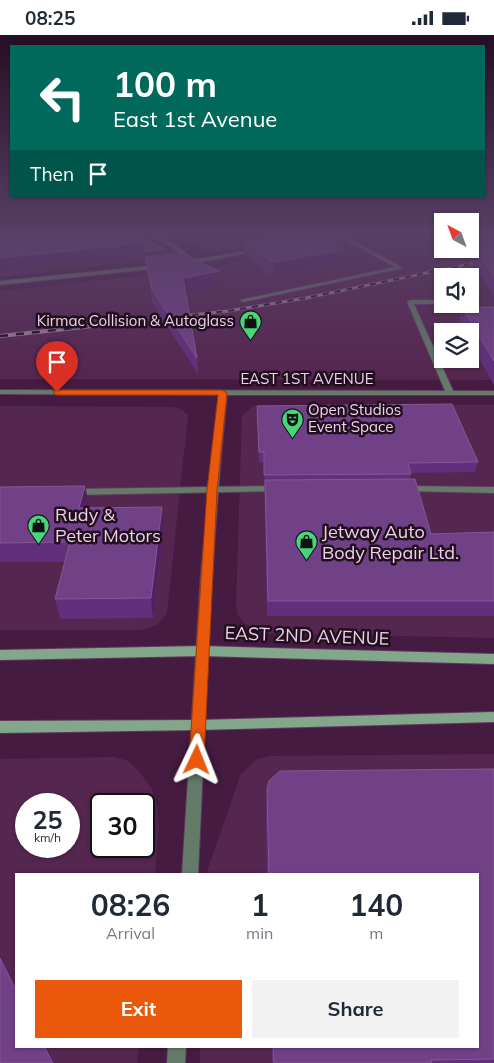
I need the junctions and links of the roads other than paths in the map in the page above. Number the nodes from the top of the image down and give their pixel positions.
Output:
1 (39, 279) edge
2 (346, 279) edge
3 (0, 283) edge
4 (243, 300) dead end
5 (434, 302) edge
6 (0, 392) edge
7 (222, 393) junction
8 (450, 393) junction
9 (494, 393) edge
10 (291, 489) edge
11 (398, 489) edge
12 (212, 490) junction
13 (494, 490) edge
14 (59, 492) edge
15 (202, 651) junction
16 (0, 655) edge
17 (494, 659) edge
18 (494, 717) edge
19 (198, 725) junction
20 (0, 727) edge
21 (190, 873) edge
22 (177, 1048) edge
23 (176, 1063) edge

1 - 3 street
2 - 4 street
5 - 8 street
6 - 7 street, EAST 1ST AVENUE
7 - 8 street, EAST 1ST AVENUE
7 - 12 street
8 - 9 street, EAST 1ST AVENUE
10 - 12 street
11 - 13 street
12 - 14 street
12 - 15 street
15 - 16 main road, EAST 2ND AVENUE
15 - 17 main road, EAST 2ND AVENUE
15 - 19 street
18 - 19 main road
19 - 20 main road
19 - 21 street
22 - 23 street

